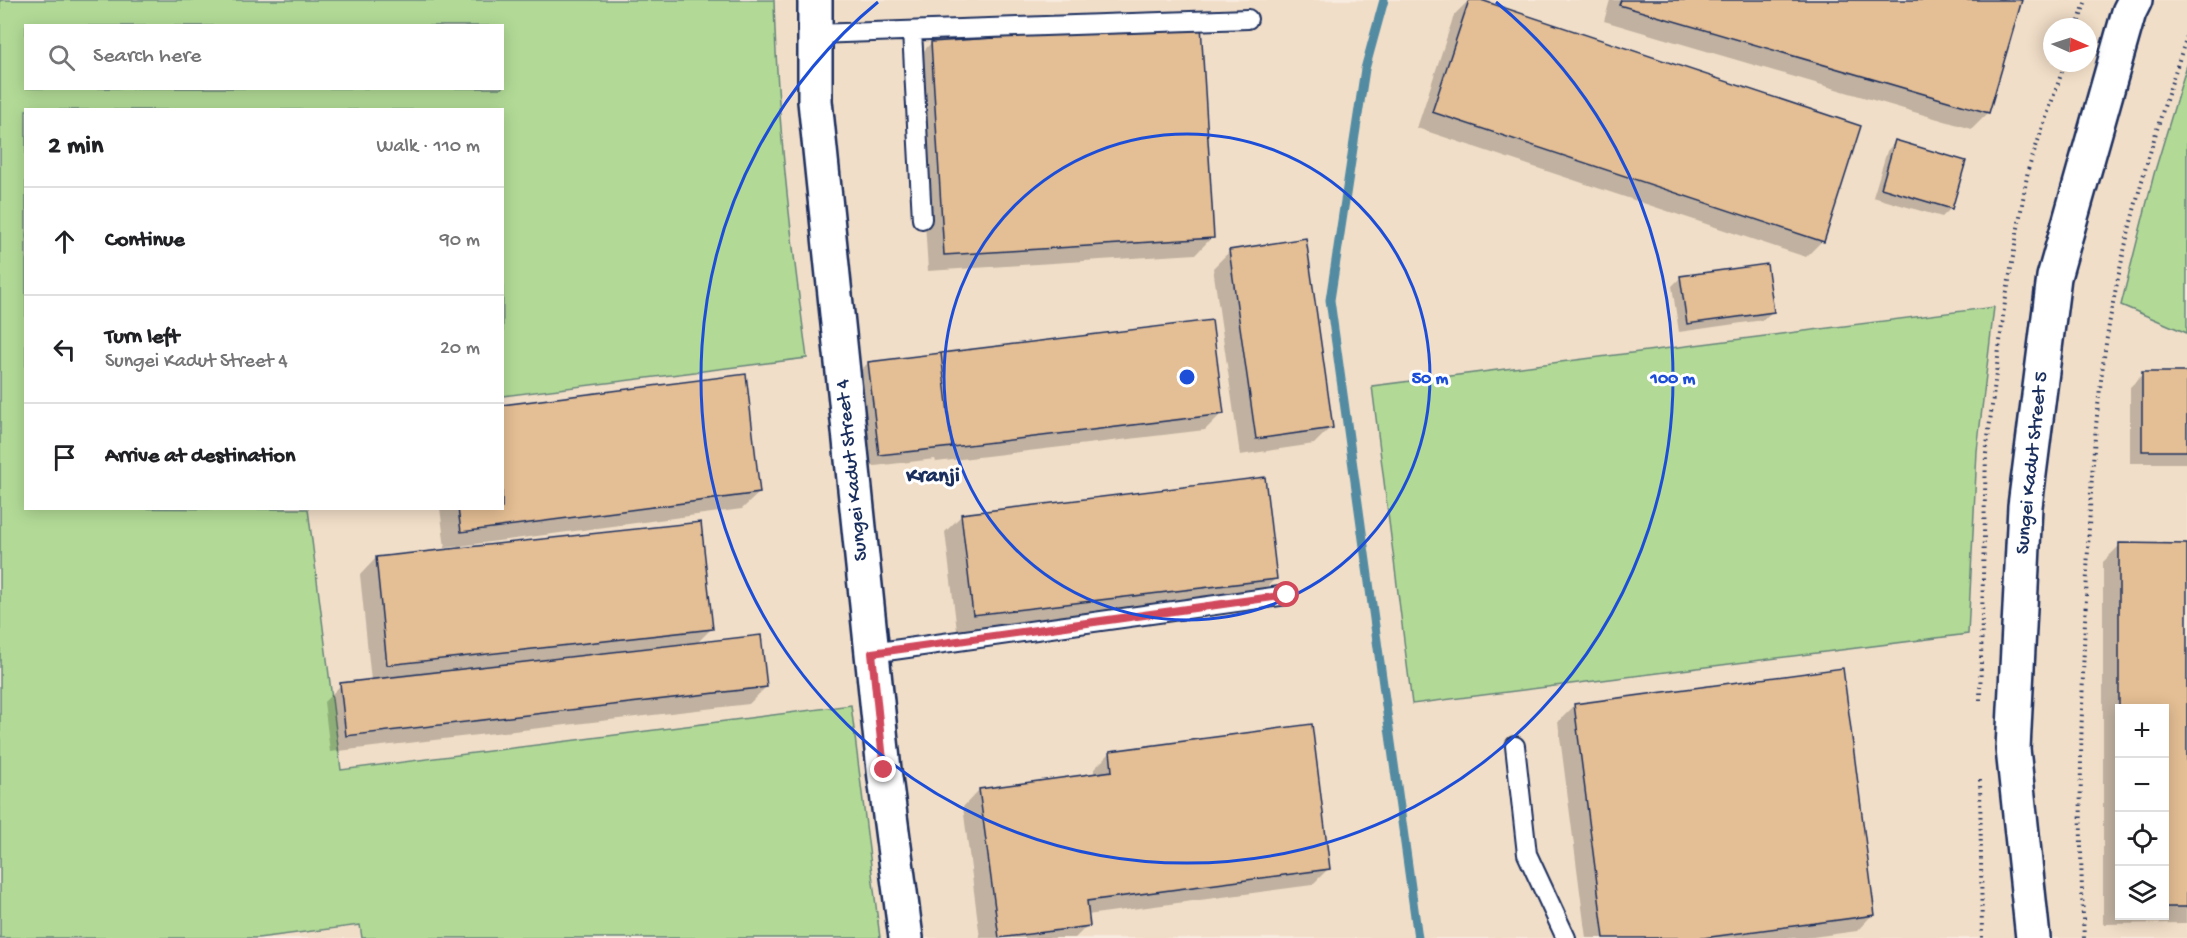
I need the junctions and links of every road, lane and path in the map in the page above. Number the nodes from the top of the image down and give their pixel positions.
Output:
1 (815, 0) edge
2 (2086, 0) edge
3 (2135, 0) edge
4 (2080, 18) edge
5 (1248, 19) dead end
6 (912, 30) junction
7 (815, 33) junction
8 (2187, 36) edge
9 (922, 219) dead end
10 (1287, 595) dead end
11 (872, 653) junction
12 (1515, 746) dead end
13 (906, 938) edge
14 (1566, 938) edge
15 (2033, 938) edge
16 (2084, 938) edge

1 - 7 street, Sungei Kadut Street 4
2 - 4 path
3 - 15 street, Sungei Kadut Street 5
5 - 6 lane
6 - 7 lane
6 - 9 lane
7 - 11 street, Sungei Kadut Street 4
8 - 16 path
10 - 11 lane
11 - 13 street, Sungei Kadut Street 4
12 - 14 lane

